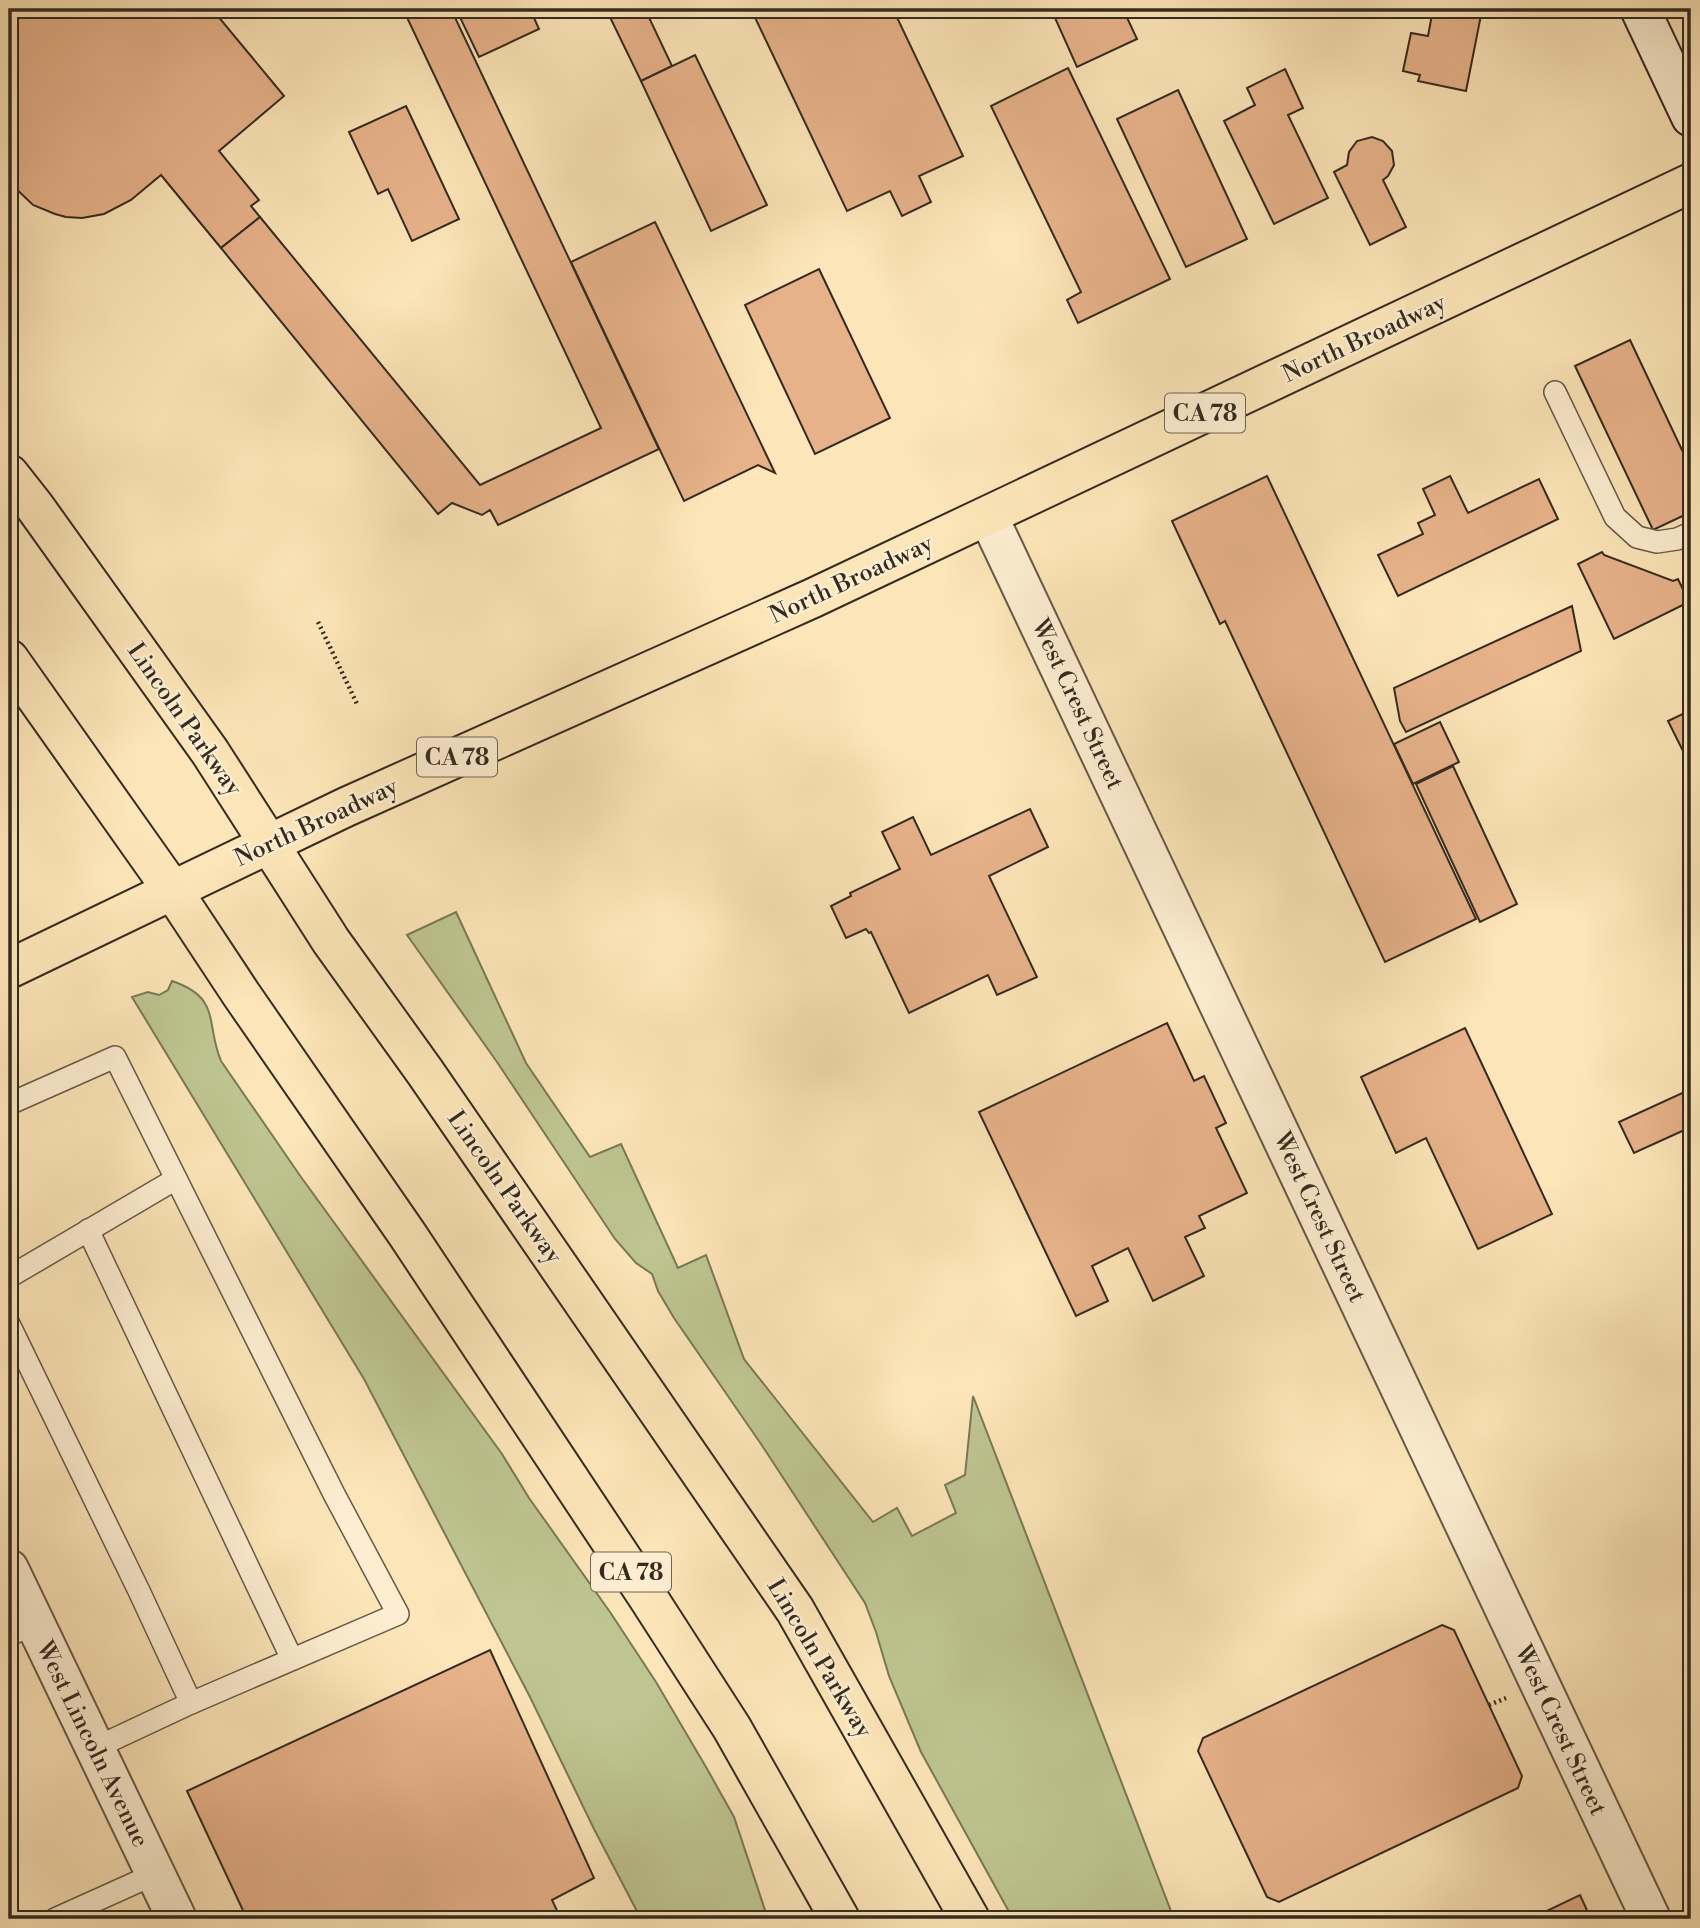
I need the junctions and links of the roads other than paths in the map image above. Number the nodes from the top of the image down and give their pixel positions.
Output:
1 (1640, 9) edge
2 (1691, 117) edge
3 (1691, 183) edge
4 (1555, 392) dead end
5 (9, 474) edge
6 (988, 516) junction
7 (1691, 533) edge
8 (9, 659) edge
9 (268, 844) junction
10 (173, 891) junction
11 (9, 969) edge
12 (9, 1104) edge
13 (176, 1180) junction
14 (88, 1230) junction
15 (9, 1277) edge
16 (9, 1324) edge
17 (9, 1569) edge
18 (22, 1629) edge
19 (292, 1659) junction
20 (191, 1703) junction
21 (95, 1748) junction
22 (155, 1874) junction
23 (55, 1919) edge
24 (177, 1919) edge
25 (840, 1919) edge
26 (971, 1919) edge
27 (1651, 1919) edge

1 - 2 street
3 - 6 main road, North Broadway / CA 78
4 - 7 lane
5 - 9 main road, Lincoln Parkway
6 - 9 main road, North Broadway / CA 78
6 - 27 street, West Crest Street
8 - 10 main road
9 - 10 main road, North Broadway / CA 78
9 - 26 main road, Lincoln Parkway
10 - 11 main road, North Broadway
10 - 25 main road, CA 78
12 - 13 lane
13 - 14 lane
13 - 19 lane
14 - 15 lane
14 - 19 lane
16 - 20 lane
17 - 18 street, West Lincoln Avenue
18 - 21 street, West Lincoln Avenue
19 - 20 lane
20 - 21 lane
21 - 22 street, West Lincoln Avenue
22 - 23 lane
22 - 24 street, West Lincoln Avenue

